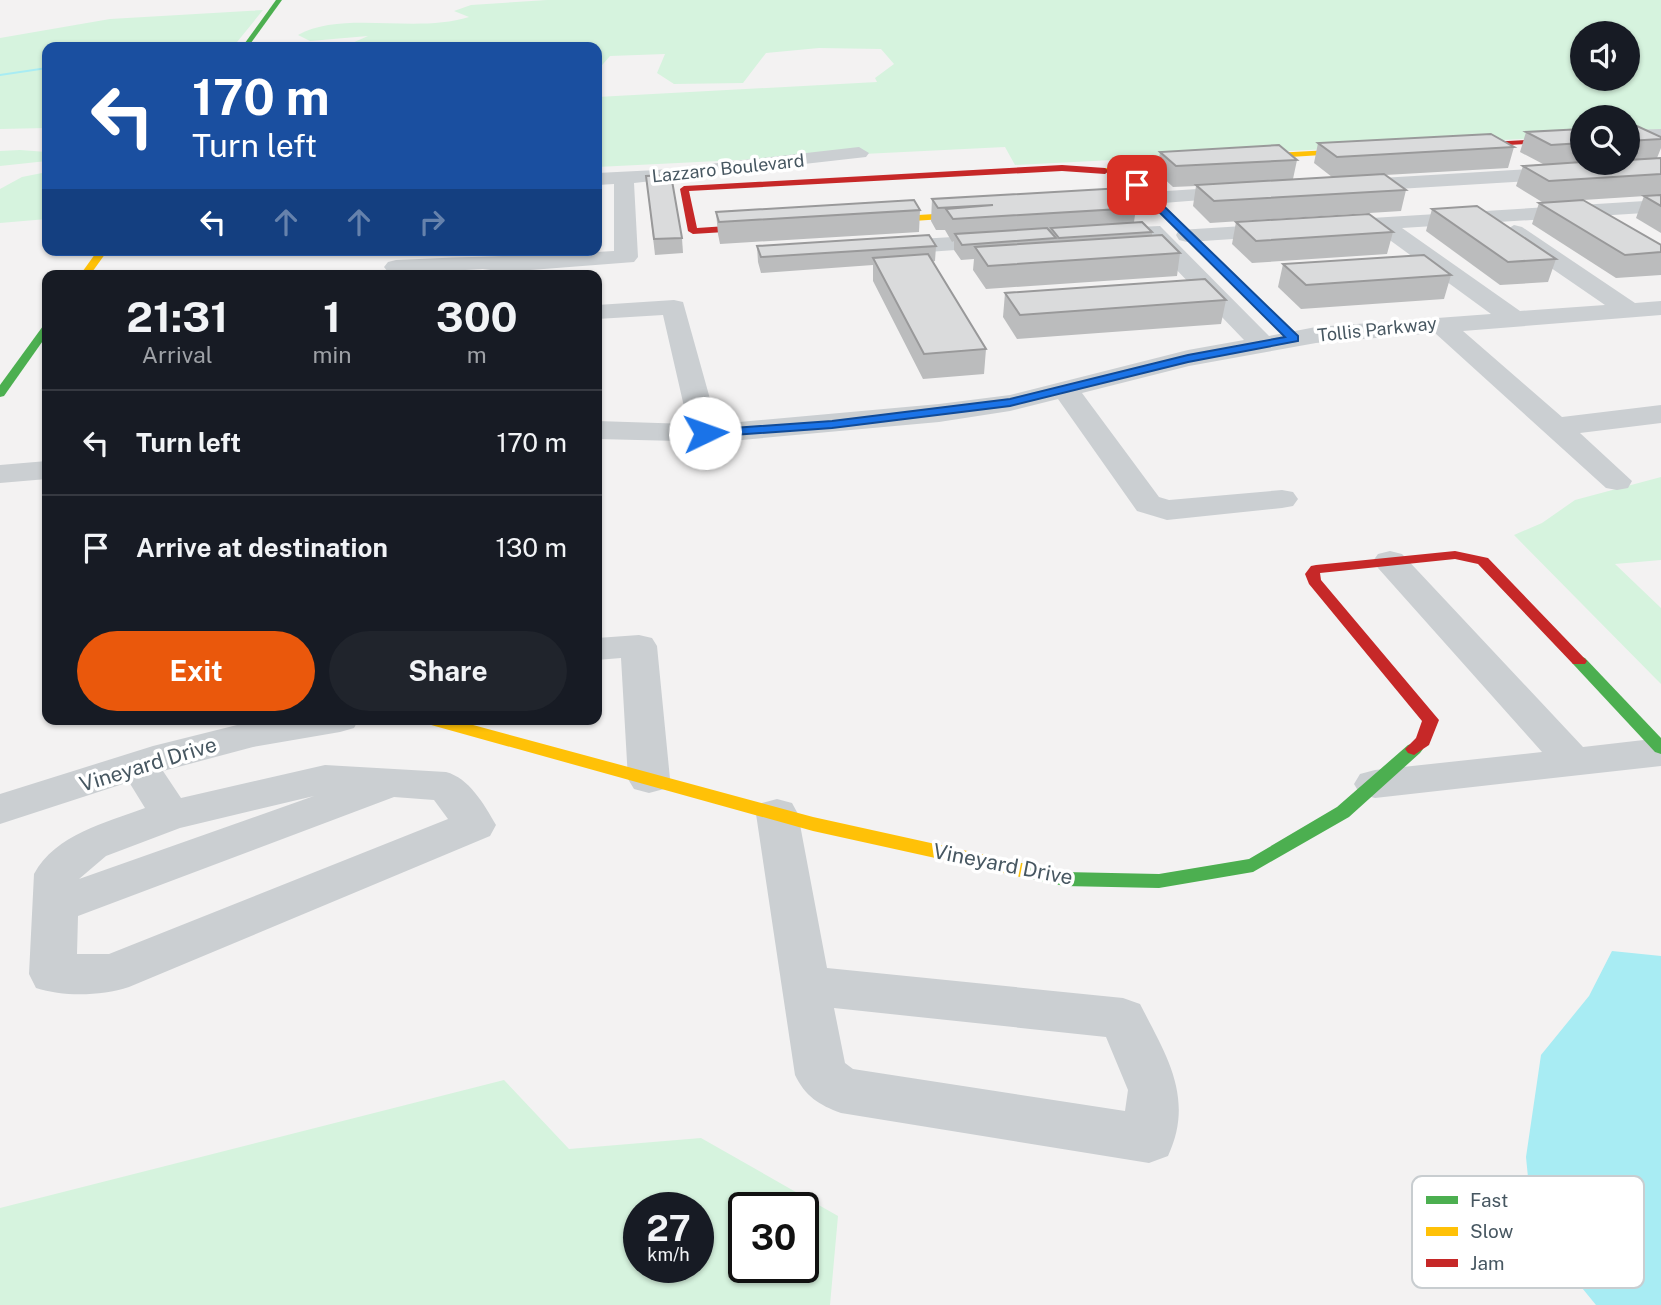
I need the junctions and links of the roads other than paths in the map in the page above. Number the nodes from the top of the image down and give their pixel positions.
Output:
1 (279, 0) edge
2 (249, 42) edge
3 (1643, 136) edge
4 (1570, 140) edge
5 (1661, 145) edge
6 (1437, 146) edge
7 (1384, 149) edge
8 (859, 153) dead end
9 (1661, 167) edge
10 (1124, 172) junction
11 (624, 178) junction
12 (1476, 178) junction
13 (602, 179) edge
14 (1388, 183) junction
15 (1332, 187) edge
16 (1263, 191) edge
17 (1154, 201) junction
18 (1661, 205) edge
19 (1061, 210) edge
20 (1592, 210) junction
21 (1006, 213) edge
22 (1537, 213) junction
23 (1490, 216) junction
24 (1444, 219) junction
25 (856, 221) edge
26 (1380, 223) junction
27 (788, 225) edge
28 (1624, 229) edge
29 (1187, 235) junction
30 (1084, 236) edge
31 (1031, 239) edge
32 (870, 249) edge
33 (1213, 260) dead end
34 (396, 267) dead end
35 (1661, 307) edge
36 (1629, 310) junction
37 (602, 312) edge
38 (1513, 318) junction
39 (1438, 323) junction
40 (42, 335) edge
41 (1264, 346) junction
42 (1065, 389) junction
43 (0, 393) edge
44 (1661, 414) edge
45 (1555, 427) junction
46 (602, 430) edge
47 (705, 433) junction
48 (42, 470) edge
49 (0, 474) edge
50 (1616, 481) dead end
51 (1282, 499) dead end
52 (1390, 561) junction
53 (602, 649) edge
54 (290, 725) edge
55 (452, 725) edge
56 (1661, 750) edge
57 (1573, 761) junction
58 (139, 766) junction
59 (649, 779) junction
60 (393, 783) junction
61 (1375, 784) junction
62 (0, 809) edge
63 (777, 814) junction
64 (171, 815) junction
65 (55, 906) junction
66 (806, 986) junction

1 - 2 street
3 - 5 street
4 - 6 street
7 - 10 street
8 - 11 street, Lazzaro Boulevard
9 - 12 street
10 - 17 street
10 - 27 street
11 - 13 street, Lazzaro Boulevard
11 - 34 street
12 - 14 street
12 - 22 street
14 - 15 street
14 - 24 street
16 - 17 street
17 - 19 street
17 - 29 street
18 - 20 street
20 - 22 street
20 - 28 street
21 - 25 street
22 - 23 street
23 - 24 street
23 - 36 street
24 - 26 street
26 - 29 street
26 - 38 street
29 - 33 street
30 - 41 street
31 - 32 street
35 - 36 street, Tollis Parkway
36 - 38 street, Tollis Parkway
37 - 47 street
38 - 39 street, Tollis Parkway
39 - 41 street, Tollis Parkway
39 - 45 street
40 - 43 street
41 - 42 street, Tollis Parkway
42 - 47 street, Tollis Parkway
42 - 51 street
44 - 45 street
45 - 50 street
46 - 47 street, Tollis Parkway
48 - 49 street
52 - 56 street
52 - 57 street
52 - 61 street, Vineyard Drive
53 - 59 street
54 - 58 street, Vineyard Drive
55 - 59 street, Vineyard Drive
56 - 57 street
57 - 61 street
58 - 62 street, Vineyard Drive
58 - 64 street
59 - 63 street, Vineyard Drive
60 - 64 street
60 - 65 street
60 - 65 street
61 - 63 street, Vineyard Drive
63 - 66 street
64 - 65 street
66 - 66 street

